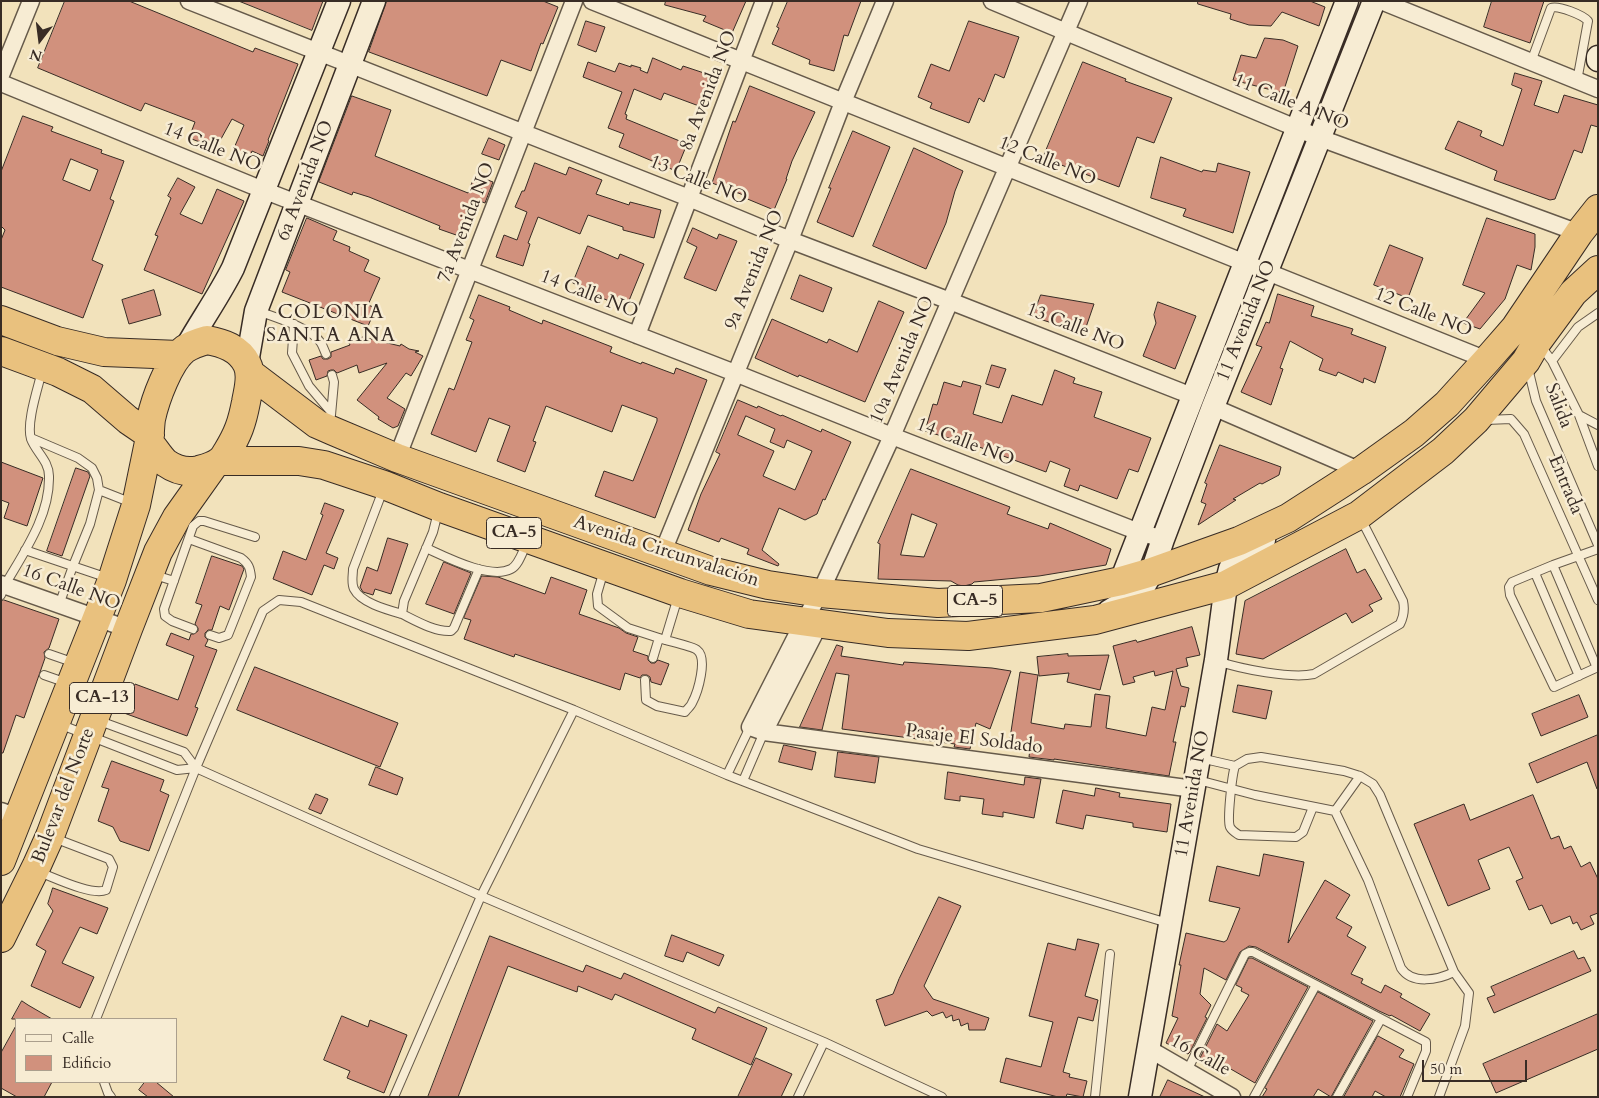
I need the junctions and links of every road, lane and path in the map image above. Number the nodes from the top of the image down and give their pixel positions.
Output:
1 (31, 1) edge
2 (190, 1) edge
3 (339, 1) edge
4 (374, 1) edge
5 (574, 1) edge
6 (592, 1) edge
7 (764, 1) edge
8 (885, 1) edge
9 (992, 1) edge
10 (1078, 1) edge
11 (1347, 1) edge
12 (1374, 1) edge
13 (1381, 1) edge
14 (1065, 32) junction
15 (319, 52) junction
16 (742, 61) junction
17 (1530, 62) junction
18 (350, 65) junction
19 (1, 75) edge
20 (1576, 81) junction
21 (1, 83) edge
22 (1598, 89) edge
23 (843, 102) junction
24 (1297, 128) junction
25 (523, 133) junction
26 (1320, 138) junction
27 (1006, 168) junction
28 (263, 190) junction
29 (689, 198) junction
30 (297, 203) junction
31 (1598, 209) edge
32 (1579, 233) junction
33 (790, 240) junction
34 (1244, 263) junction
35 (470, 270) junction
36 (1598, 270) edge
37 (1267, 272) junction
38 (1585, 292) edge
39 (950, 301) junction
40 (256, 310) junction
41 (1598, 313) edge
42 (1, 320) edge
43 (294, 324) junction
44 (637, 335) junction
45 (1, 351) edge
46 (183, 352) junction
47 (326, 354) dead end
48 (1538, 355) junction
49 (1487, 360) junction
50 (43, 367) junction
51 (249, 369) junction
52 (735, 373) junction
53 (332, 374) dead end
54 (1192, 396) junction
55 (1213, 407) junction
56 (1579, 415) junction
57 (1476, 420) junction
58 (332, 422) junction
59 (1598, 424) edge
60 (892, 436) junction
61 (31, 438) junction
62 (150, 439) junction
63 (397, 458) junction
64 (218, 463) junction
65 (1598, 466) edge
66 (1361, 471) junction
67 (384, 486) junction
68 (99, 490) junction
69 (136, 505) junction
70 (439, 507) junction
71 (1360, 515) junction
72 (1288, 518) junction
73 (1139, 532) junction
74 (256, 537) dead end
75 (529, 538) junction
76 (190, 539) junction
77 (1163, 539) junction
78 (1598, 545) edge
79 (426, 548) junction
80 (1598, 549) edge
81 (25, 550) junction
82 (662, 554) junction
83 (1578, 556) junction
84 (1553, 565) junction
85 (73, 566) junction
86 (605, 566) junction
87 (166, 567) junction
88 (479, 569) junction
89 (1152, 572) junction
90 (1535, 573) junction
91 (112, 580) junction
92 (1121, 581) junction
93 (1226, 585) junction
94 (2, 588) edge
95 (680, 593) junction
96 (820, 593) junction
97 (1598, 600) edge
98 (59, 605) junction
99 (402, 614) junction
100 (96, 618) junction
101 (1095, 620) junction
102 (812, 622) junction
103 (128, 629) junction
104 (193, 629) dead end
105 (210, 635) dead end
106 (662, 639) junction
107 (49, 654) dead end
108 (653, 658) dead end
109 (1216, 660) junction
110 (1598, 668) edge
111 (44, 674) dead end
112 (75, 675) junction
113 (1578, 676) junction
114 (646, 680) dead end
115 (574, 710) junction
116 (56, 723) junction
117 (91, 727) junction
118 (757, 730) junction
119 (1199, 758) junction
120 (1234, 766) junction
121 (196, 768) junction
122 (726, 775) junction
123 (1360, 776) junction
124 (743, 781) junction
125 (1194, 784) junction
126 (1231, 789) junction
127 (1313, 807) junction
128 (1335, 811) junction
129 (10, 814) edge
130 (50, 836) junction
131 (1, 861) edge
132 (34, 871) junction
133 (481, 896) junction
134 (1170, 924) junction
135 (1, 938) edge
136 (1110, 954) dead end
137 (1454, 972) junction
138 (1316, 985) junction
139 (96, 1018) edge
140 (1381, 1019) junction
141 (824, 1042) junction
142 (1148, 1049) junction
143 (1187, 1071) junction
144 (104, 1083) edge
145 (111, 1097) edge
146 (394, 1097) edge
147 (798, 1097) edge
148 (942, 1097) edge
149 (1096, 1097) edge
150 (1140, 1097) edge
151 (1232, 1097) edge
152 (1254, 1097) edge
153 (1337, 1097) edge
154 (1407, 1097) edge
155 (1439, 1097) edge

1 - 19 street
2 - 15 street, 13 Calle NO
3 - 15 street, 6a Avenida NO
4 - 18 street, 6a Avenida NO
5 - 25 street, 7a Avenida NO
6 - 16 street, 12 Calle NO
7 - 16 street, 8a Avenida NO
8 - 23 street, 9a Avenida NO
9 - 14 street, 11 Calle A NO
10 - 14 street, 10a Avenida NO
11 - 24 street, 11 Avenida NO
12 - 26 street, 11 Avenida NO
13 - 17 street
14 - 24 street, 11 Calle A NO
14 - 27 street, 10a Avenida NO
15 - 18 street, 13 Calle NO
15 - 28 street, 6a Avenida NO
16 - 23 street, 12 Calle NO
16 - 29 street, 8a Avenida NO
17 - 20 street
17 - 20 lane
18 - 25 street, 13 Calle NO
18 - 30 street, 6a Avenida NO
20 - 22 street
21 - 28 street, 14 Calle NO
23 - 27 street, 12 Calle NO
23 - 33 street, 9a Avenida NO
24 - 26 street, 11 Calle A NO
24 - 34 street, 11 Avenida NO
25 - 29 street, 13 Calle NO
25 - 35 street, 7a Avenida NO
26 - 32 street, 11 Calle A NO
26 - 37 street, 11 Avenida NO
27 - 34 street, 12 Calle NO
27 - 39 street, 10a Avenida NO
28 - 30 street, 14 Calle NO
28 - 46 street, 6a Avenida NO
29 - 33 street, 13 Calle NO
29 - 44 street, 8a Avenida NO
30 - 35 street, 14 Calle NO
30 - 40 street, 6a Avenida NO
31 - 32 highway, Avenida Circunvalación / CA-5
32 - 49 highway, Avenida Circunvalación / CA-5
33 - 39 street, 13 Calle NO
33 - 52 street, 9a Avenida NO
34 - 37 street, 12 Calle NO
34 - 54 street, 11 Avenida NO
35 - 44 street, 14 Calle NO
35 - 63 street, 7a Avenida NO
36 - 38 highway, Avenida Circunvalación / CA-5
37 - 49 street, 12 Calle NO
37 - 55 street, 11 Avenida NO
38 - 48 highway, Avenida Circunvalación / CA-5
39 - 54 street, 13 Calle NO
39 - 60 street, 10a Avenida NO
40 - 43 lane
40 - 51 street, 6a Avenida NO
41 - 48 lane
42 - 46 highway
43 - 47 lane
43 - 58 lane
44 - 52 street, 14 Calle NO
45 - 50 highway
46 - 51 highway, CA-5
46 - 62 highway
48 - 56 lane
48 - 57 highway, Avenida Circunvalación / CA-5
48 - 78 lane, Salida
49 - 66 highway, Avenida Circunvalación / CA-5
50 - 61 lane
50 - 62 highway
51 - 58 highway, Avenida Circunvalación / CA-5
51 - 64 highway
52 - 60 street, 14 Calle NO
52 - 82 street, 9a Avenida NO
53 - 58 lane
54 - 73 street, 11 Avenida NO
55 - 66 street
55 - 77 street, 11 Avenida NO
56 - 59 lane
56 - 65 lane
57 - 71 highway, Avenida Circunvalación / CA-5
57 - 83 lane, Entrada
58 - 63 highway, Avenida Circunvalación / CA-5
60 - 73 street, 14 Calle NO
60 - 96 street, 10a Avenida NO
61 - 68 lane
61 - 81 lane
62 - 64 highway, CA-5
62 - 69 highway, Bulevar del Norte / CA-13
63 - 82 highway, Avenida Circunvalación / CA-5
64 - 67 highway, Avenida Circunvalación / CA-5
64 - 87 highway, Bulevar del Norte / CA-13
66 - 72 highway, Avenida Circunvalación / CA-5
67 - 70 highway, Avenida Circunvalación / CA-5
67 - 99 lane
68 - 69 lane
68 - 85 lane
69 - 91 highway, Bulevar del Norte / CA-13
70 - 75 highway, Avenida Circunvalación / CA-5
70 - 79 lane
71 - 93 highway, Avenida Circunvalación / CA-5
71 - 109 lane
72 - 89 highway, Avenida Circunvalación / CA-5
72 - 93 street, 11 Avenida NO
73 - 77 street, 14 Calle NO
73 - 92 street, 11 Avenida NO
74 - 76 lane
75 - 82 highway
75 - 86 highway, Avenida Circunvalación / CA-5
75 - 88 lane
76 - 87 lane
76 - 105 lane
77 - 89 street, 11 Avenida NO
79 - 88 lane
79 - 99 lane
80 - 83 lane
81 - 85 lane
81 - 94 lane
82 - 96 highway, Avenida Circunvalación / CA-5
83 - 84 lane
83 - 97 lane, Entrada
84 - 90 lane
84 - 110 lane
85 - 91 lane
85 - 98 lane
86 - 95 highway, Avenida Circunvalación / CA-5
86 - 106 lane
87 - 103 highway, Bulevar del Norte / CA-13
87 - 104 lane
88 - 99 lane
89 - 92 highway, Avenida Circunvalación / CA-5
89 - 101 street, 11 Avenida NO
90 - 113 lane
90 - 113 lane
91 - 100 highway, Bulevar del Norte / CA-13
92 - 96 highway, Avenida Circunvalación / CA-5
93 - 101 highway, Avenida Circunvalación / CA-5
93 - 109 street, 11 Avenida NO
94 - 98 street, 16 Calle NO
95 - 102 highway, Avenida Circunvalación / CA-5
95 - 106 lane
96 - 102 street, 10a Avenida NO
98 - 100 street, 16 Calle NO
100 - 103 street, 16 Calle NO
100 - 112 highway, Bulevar del Norte / CA-13
101 - 102 highway, Avenida Circunvalación / CA-5
102 - 118 street, 10a Avenida NO
103 - 117 highway, Bulevar del Norte / CA-13
106 - 108 lane
106 - 114 lane
107 - 112 lane
109 - 119 street, 11 Avenida NO
110 - 113 lane
111 - 112 lane
112 - 116 highway, Bulevar del Norte / CA-13
115 - 121 lane
115 - 122 lane
115 - 133 lane
116 - 117 lane
116 - 129 highway, Bulevar del Norte / CA-13
117 - 121 lane
117 - 121 lane
117 - 130 highway, Bulevar del Norte / CA-13
118 - 122 lane
118 - 124 lane
118 - 125 street, Pasaje El Soldado
119 - 120 lane
119 - 125 street, 11 Avenida NO
120 - 123 lane
120 - 126 lane
121 - 133 lane
121 - 139 lane
122 - 124 lane
123 - 128 lane
123 - 137 lane
124 - 134 lane
125 - 126 lane
125 - 134 street, 11 Avenida NO
126 - 127 lane
126 - 127 lane
127 - 128 lane
128 - 137 lane
129 - 131 highway, Bulevar del Norte / CA-13
130 - 132 highway, Bulevar del Norte / CA-13
130 - 132 lane
132 - 135 highway, Bulevar del Norte / CA-13
133 - 141 lane
133 - 146 lane
134 - 142 street, 11 Avenida NO
136 - 149 lane
137 - 155 lane
138 - 140 lane
138 - 143 lane
138 - 152 lane
140 - 153 lane
140 - 154 lane
141 - 147 lane
141 - 148 lane
142 - 143 street, 16 Calle
142 - 150 street, 11 Avenida NO
143 - 151 street, 16 Calle
144 - 145 lane

